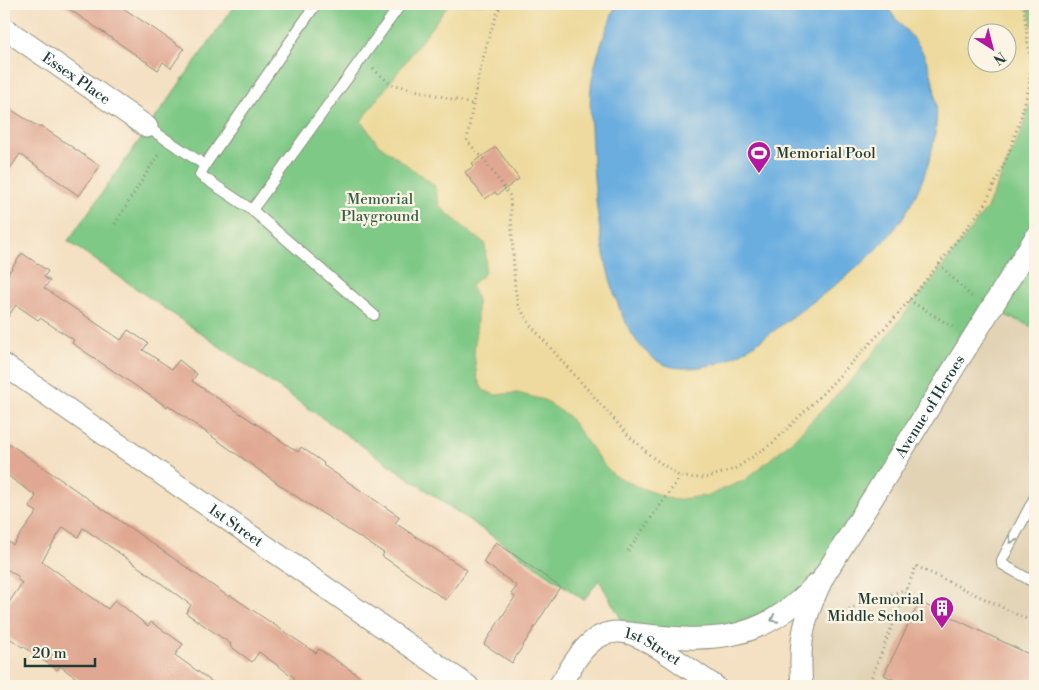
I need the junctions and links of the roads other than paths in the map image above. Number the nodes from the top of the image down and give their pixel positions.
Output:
1 (316, 4) edge
2 (401, 4) edge
3 (4, 28) edge
4 (147, 127) joint
5 (205, 164) junction
6 (252, 210) junction
7 (1035, 238) edge
8 (374, 315) dead end
9 (4, 365) edge
10 (1035, 497) edge
11 (824, 576) junction
12 (1035, 583) edge
13 (621, 632) junction
14 (468, 686) edge
15 (559, 686) edge
16 (715, 686) edge
17 (802, 686) edge

1 - 5 lane
2 - 6 lane
3 - 4 street, Essex Place
4 - 5 lane
5 - 6 lane
6 - 8 lane
7 - 11 street, Avenue of Heroes
9 - 14 street, 1st Street
10 -> 12 lane
11 -> 13 street, Avenue of Heroes
11 - 17 street, Avenue of Heroes
13 - 15 street
13 - 16 street, 1st Street

